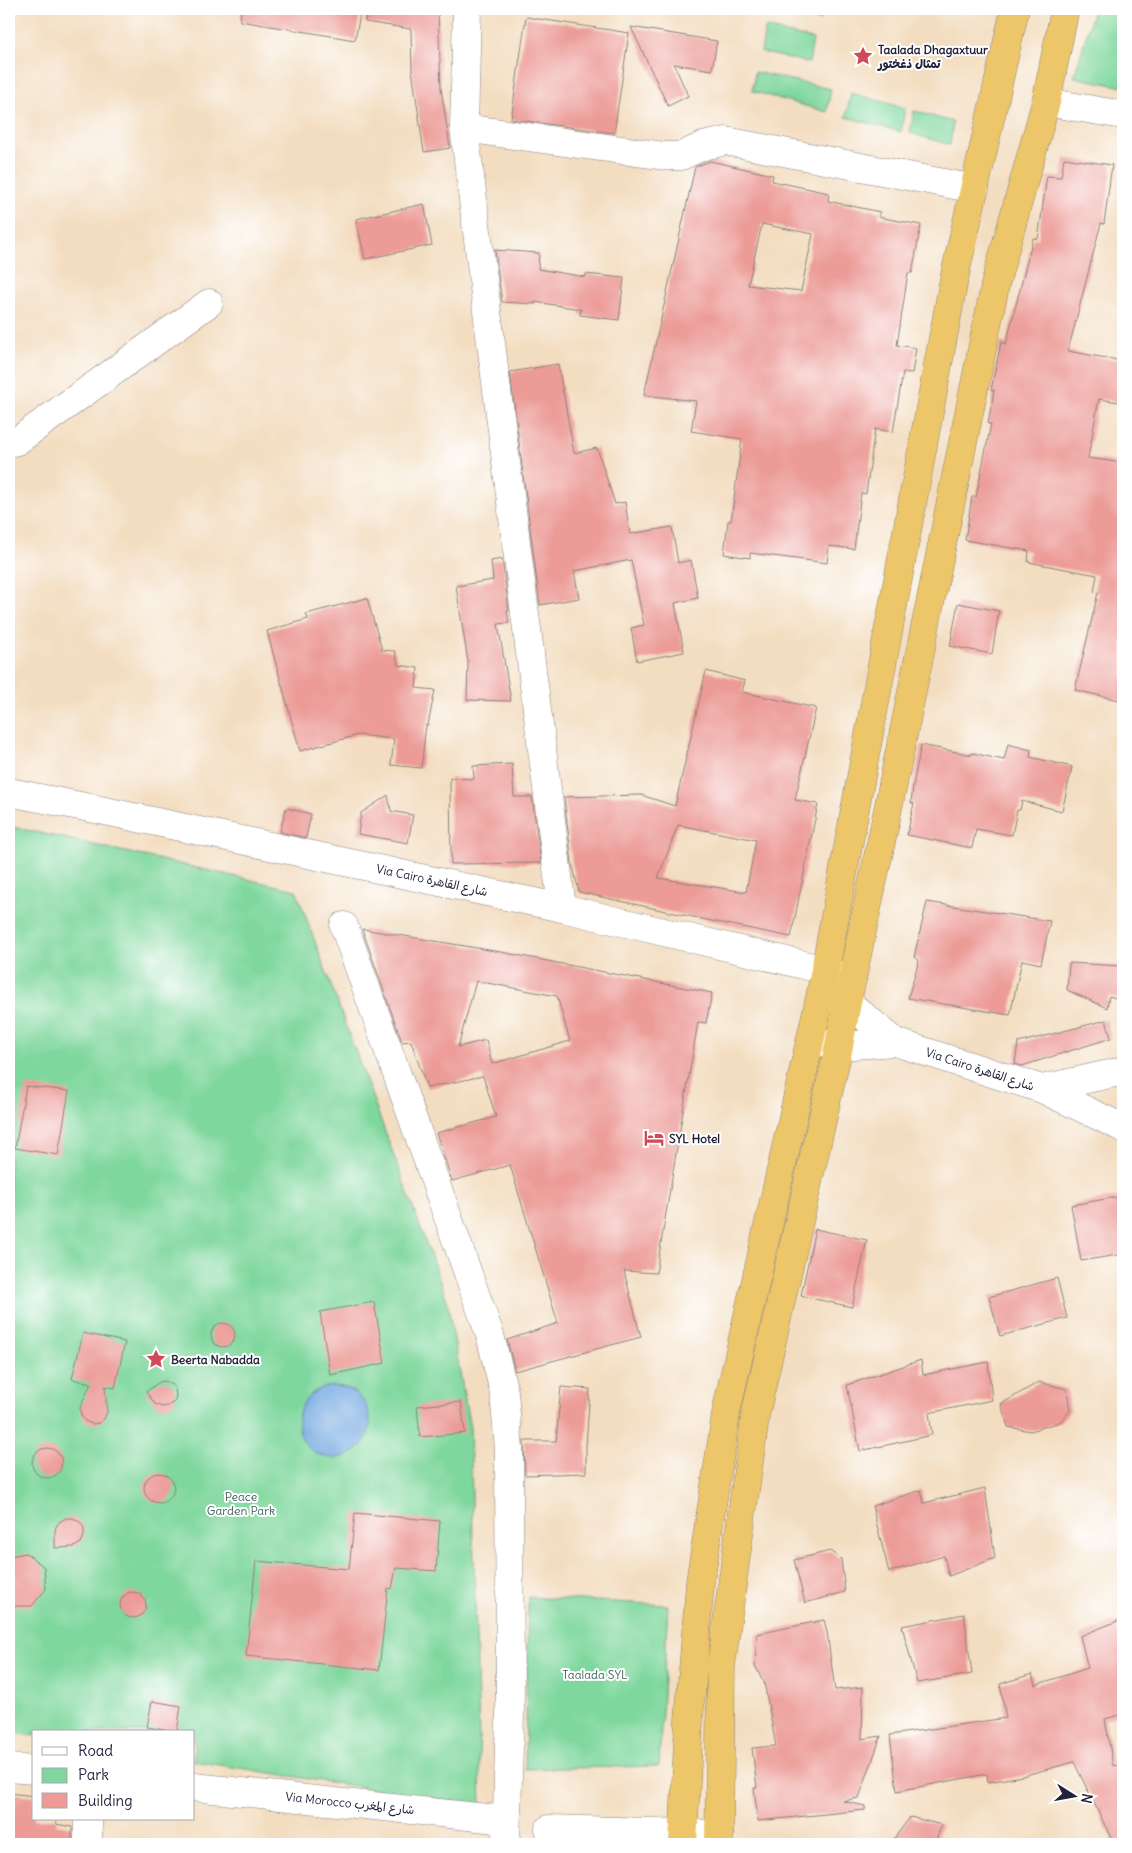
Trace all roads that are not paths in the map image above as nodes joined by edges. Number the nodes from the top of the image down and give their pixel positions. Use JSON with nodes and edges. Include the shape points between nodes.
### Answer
{"nodes":[{"id":1,"x":468,"y":9,"type":"edge"},
{"id":2,"x":1015,"y":9,"type":"edge"},
{"id":3,"x":1065,"y":9,"type":"edge"},
{"id":4,"x":1046,"y":102,"type":"junction"},
{"id":5,"x":1123,"y":115,"type":"edge"},
{"id":6,"x":464,"y":128,"type":"junction"},
{"id":7,"x":975,"y":189,"type":"junction"},
{"id":8,"x":209,"y":303,"type":"dead end"},
{"id":9,"x":9,"y":443,"type":"edge"},
{"id":10,"x":9,"y":792,"type":"edge"},
{"id":11,"x":562,"y":908,"type":"junction"},
{"id":12,"x":344,"y":926,"type":"dead end"},
{"id":13,"x":825,"y":970,"type":"junction"},
{"id":14,"x":849,"y":991,"type":"junction"},
{"id":15,"x":820,"y":997,"type":"junction"},
{"id":16,"x":811,"y":1039,"type":"junction"},
{"id":17,"x":895,"y":1042,"type":"junction"},
{"id":18,"x":839,"y":1046,"type":"junction"},
{"id":19,"x":1123,"y":1071,"type":"edge"},
{"id":20,"x":1042,"y":1089,"type":"junction"},
{"id":21,"x":1123,"y":1128,"type":"edge"},
{"id":22,"x":727,"y":1408,"type":"junction"},
{"id":23,"x":756,"y":1411,"type":"junction"},
{"id":24,"x":9,"y":1768,"type":"edge"},
{"id":25,"x":32,"y":1770,"type":"edge"},
{"id":26,"x":195,"y":1787,"type":"edge"},
{"id":27,"x":88,"y":1820,"type":"edge"},
{"id":28,"x":549,"y":1829,"type":"dead end"},
{"id":29,"x":506,"y":1832,"type":"edge"},
{"id":30,"x":682,"y":1839,"type":"edge"},
{"id":31,"x":719,"y":1839,"type":"edge"},
{"id":32,"x":88,"y":1844,"type":"edge"}],
"edges":[{"from":1,"to":6,"type":"street"},
{"from":2,"to":7,"type":"highway"},
{"from":3,"to":4,"type":"highway"},
{"from":4,"to":5,"type":"street"},
{"from":4,"to":14,"type":"highway","via":[[996,281]]},
{"from":6,"to":7,"type":"street","via":[[665,156],[681,156],[703,146],[726,141]]},
{"from":6,"to":11,"type":"street"},
{"from":7,"to":13,"type":"highway","via":[[952,288]]},
{"from":8,"to":9,"type":"street","via":[[17,441]]},
{"from":10,"to":11,"type":"street","name":"Via Cairo شارع القاهرة"},
{"from":11,"to":13,"type":"street","name":"Via Cairo شارع القاهرة"},
{"from":12,"to":29,"type":"street","via":[[490,1336],[504,1392],[509,1449],[510,1704]]},
{"from":13,"to":14,"type":"street","name":"Via Cairo شارع القاهرة"},
{"from":13,"to":15,"type":"highway"},
{"from":14,"to":15,"type":"street","name":"Via Cairo شارع القاهرة"},
{"from":14,"to":17,"type":"street","name":"Via Cairo شارع القاهرة"},
{"from":14,"to":18,"type":"highway"},
{"from":15,"to":16,"type":"highway"},
{"from":16,"to":18,"type":"street","name":"Via Cairo شارع القاهرة"},
{"from":16,"to":22,"type":"highway"},
{"from":17,"to":18,"type":"street","name":"Via Cairo شارع القاهرة"},
{"from":17,"to":20,"type":"street","name":"Via Cairo شارع القاهرة"},
{"from":18,"to":23,"type":"highway"},
{"from":19,"to":20,"type":"street","name":"Via Cairo شارع القاهرة"},
{"from":20,"to":21,"type":"street"},
{"from":22,"to":23,"type":"highway"},
{"from":22,"to":30,"type":"highway","via":[[700,1582]]},
{"from":23,"to":31,"type":"highway","via":[[721,1666]]},
{"from":24,"to":25,"type":"street"},
{"from":26,"to":29,"type":"street","name":"Via Morocco شارع المغرب"},
{"from":27,"to":32,"type":"street"},
{"from":28,"to":30,"type":"street"},
{"from":30,"to":31,"type":"street"}]}
